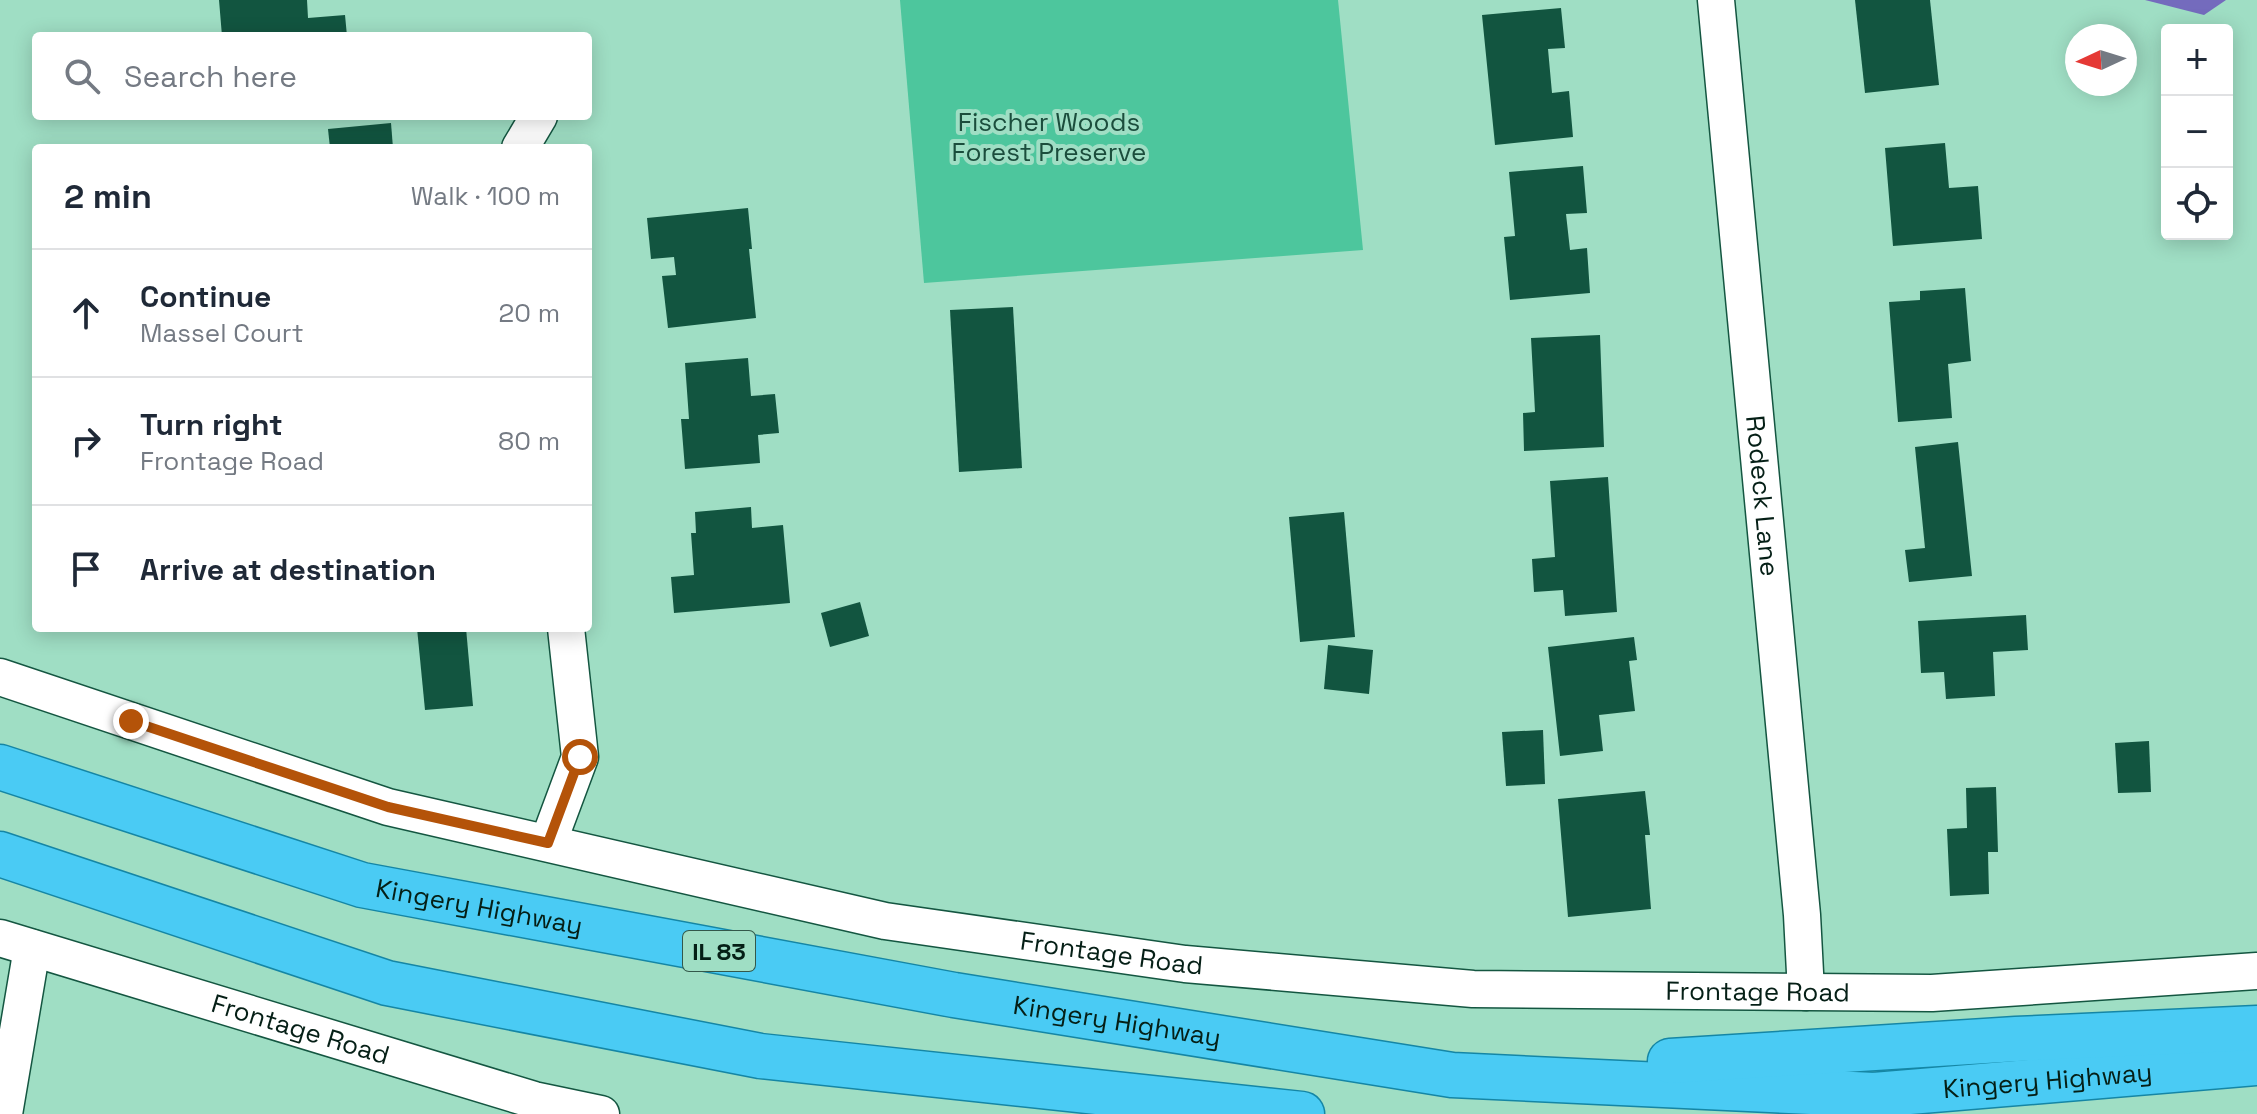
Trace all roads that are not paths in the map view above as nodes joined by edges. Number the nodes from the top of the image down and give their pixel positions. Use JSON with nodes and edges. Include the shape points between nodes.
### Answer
{"nodes":[{"id":1,"x":1716,"y":0,"type":"edge"},
{"id":2,"x":537,"y":120,"type":"edge"},
{"id":3,"x":522,"y":144,"type":"edge"},
{"id":4,"x":566,"y":632,"type":"edge"},
{"id":5,"x":0,"y":677,"type":"edge"},
{"id":6,"x":0,"y":767,"type":"edge"},
{"id":7,"x":548,"y":843,"type":"junction"},
{"id":8,"x":0,"y":854,"type":"edge"},
{"id":9,"x":16,"y":943,"type":"edge"},
{"id":10,"x":2257,"y":971,"type":"edge"},
{"id":11,"x":1806,"y":992,"type":"junction"},
{"id":12,"x":2257,"y":1028,"type":"edge"},
{"id":13,"x":2257,"y":1063,"type":"edge"},
{"id":14,"x":1452,"y":1075,"type":"junction"},
{"id":15,"x":4,"y":1114,"type":"edge"},
{"id":16,"x":601,"y":1114,"type":"edge"},
{"id":17,"x":1302,"y":1114,"type":"edge"}],
"edges":[{"from":1,"to":11,"type":"street","name":"Rodeck Lane"},
{"from":2,"to":3,"type":"street"},
{"from":4,"to":7,"type":"street","via":[[580,757]]},
{"from":5,"to":7,"type":"street","name":"Frontage Road","via":[[388,807]]},
{"from":6,"to":14,"type":"highway","name":"Kingery Highway","number":"IL 83","via":[[362,885],[954,995]]},
{"from":7,"to":11,"type":"street","name":"Frontage Road","via":[[885,921],[1185,964],[1473,989]]},
{"from":8,"to":17,"type":"highway","via":[[403,986],[760,1056]]},
{"from":9,"to":15,"type":"street"},
{"from":9,"to":16,"type":"street","name":"Frontage Road","via":[[534,1100]]},
{"from":10,"to":11,"type":"street","name":"Frontage Road","via":[[1932,993]]},
{"from":12,"to":14,"type":"highway"},
{"from":13,"to":14,"type":"highway","name":"Kingery Highway","number":"IL 83","via":[[1874,1095]]}]}
